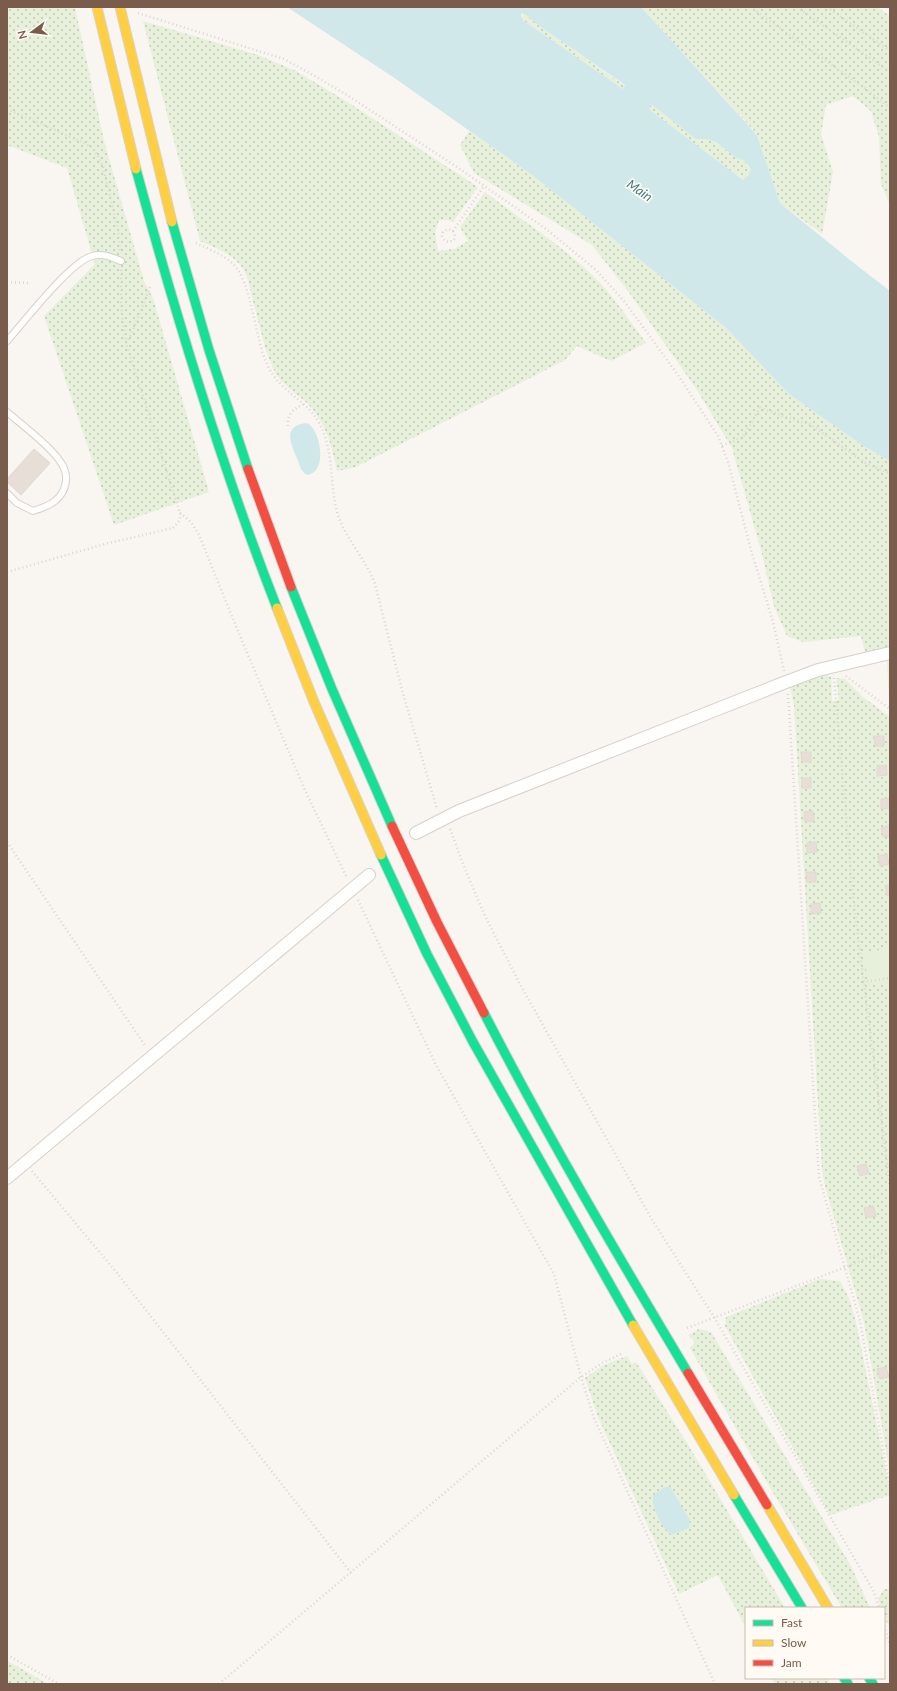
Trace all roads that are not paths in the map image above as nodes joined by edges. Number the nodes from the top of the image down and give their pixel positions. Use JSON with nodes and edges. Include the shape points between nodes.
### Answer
{"nodes":[{"id":1,"x":97,"y":7,"type":"edge"},
{"id":2,"x":120,"y":7,"type":"edge"},
{"id":3,"x":121,"y":261,"type":"road end"},
{"id":4,"x":7,"y":341,"type":"edge"},
{"id":5,"x":7,"y":412,"type":"edge"},
{"id":6,"x":7,"y":493,"type":"edge"},
{"id":7,"x":890,"y":653,"type":"edge"},
{"id":8,"x":416,"y":833,"type":"dead end"},
{"id":9,"x":369,"y":875,"type":"dead end"},
{"id":10,"x":7,"y":1178,"type":"edge"},
{"id":11,"x":801,"y":1607,"type":"edge"},
{"id":12,"x":827,"y":1607,"type":"edge"}],
"edges":[{"from":1,"to":11,"type":"highway","via":[[126,131],[169,290],[212,430],[275,606],[336,756],[415,928],[460,1017],[596,1263]]},
{"from":2,"to":12,"type":"highway","via":[[150,136],[189,283],[234,426],[311,638],[389,820],[483,1013],[577,1185]]},
{"from":3,"to":4,"type":"lane","via":[[100,254],[78,262]]},
{"from":5,"to":6,"type":"lane","via":[[57,456],[65,471],[66,483],[61,496],[46,507],[33,511],[17,503]]},
{"from":7,"to":8,"type":"street","via":[[818,670],[786,682],[443,819]]},
{"from":9,"to":10,"type":"street"}]}
